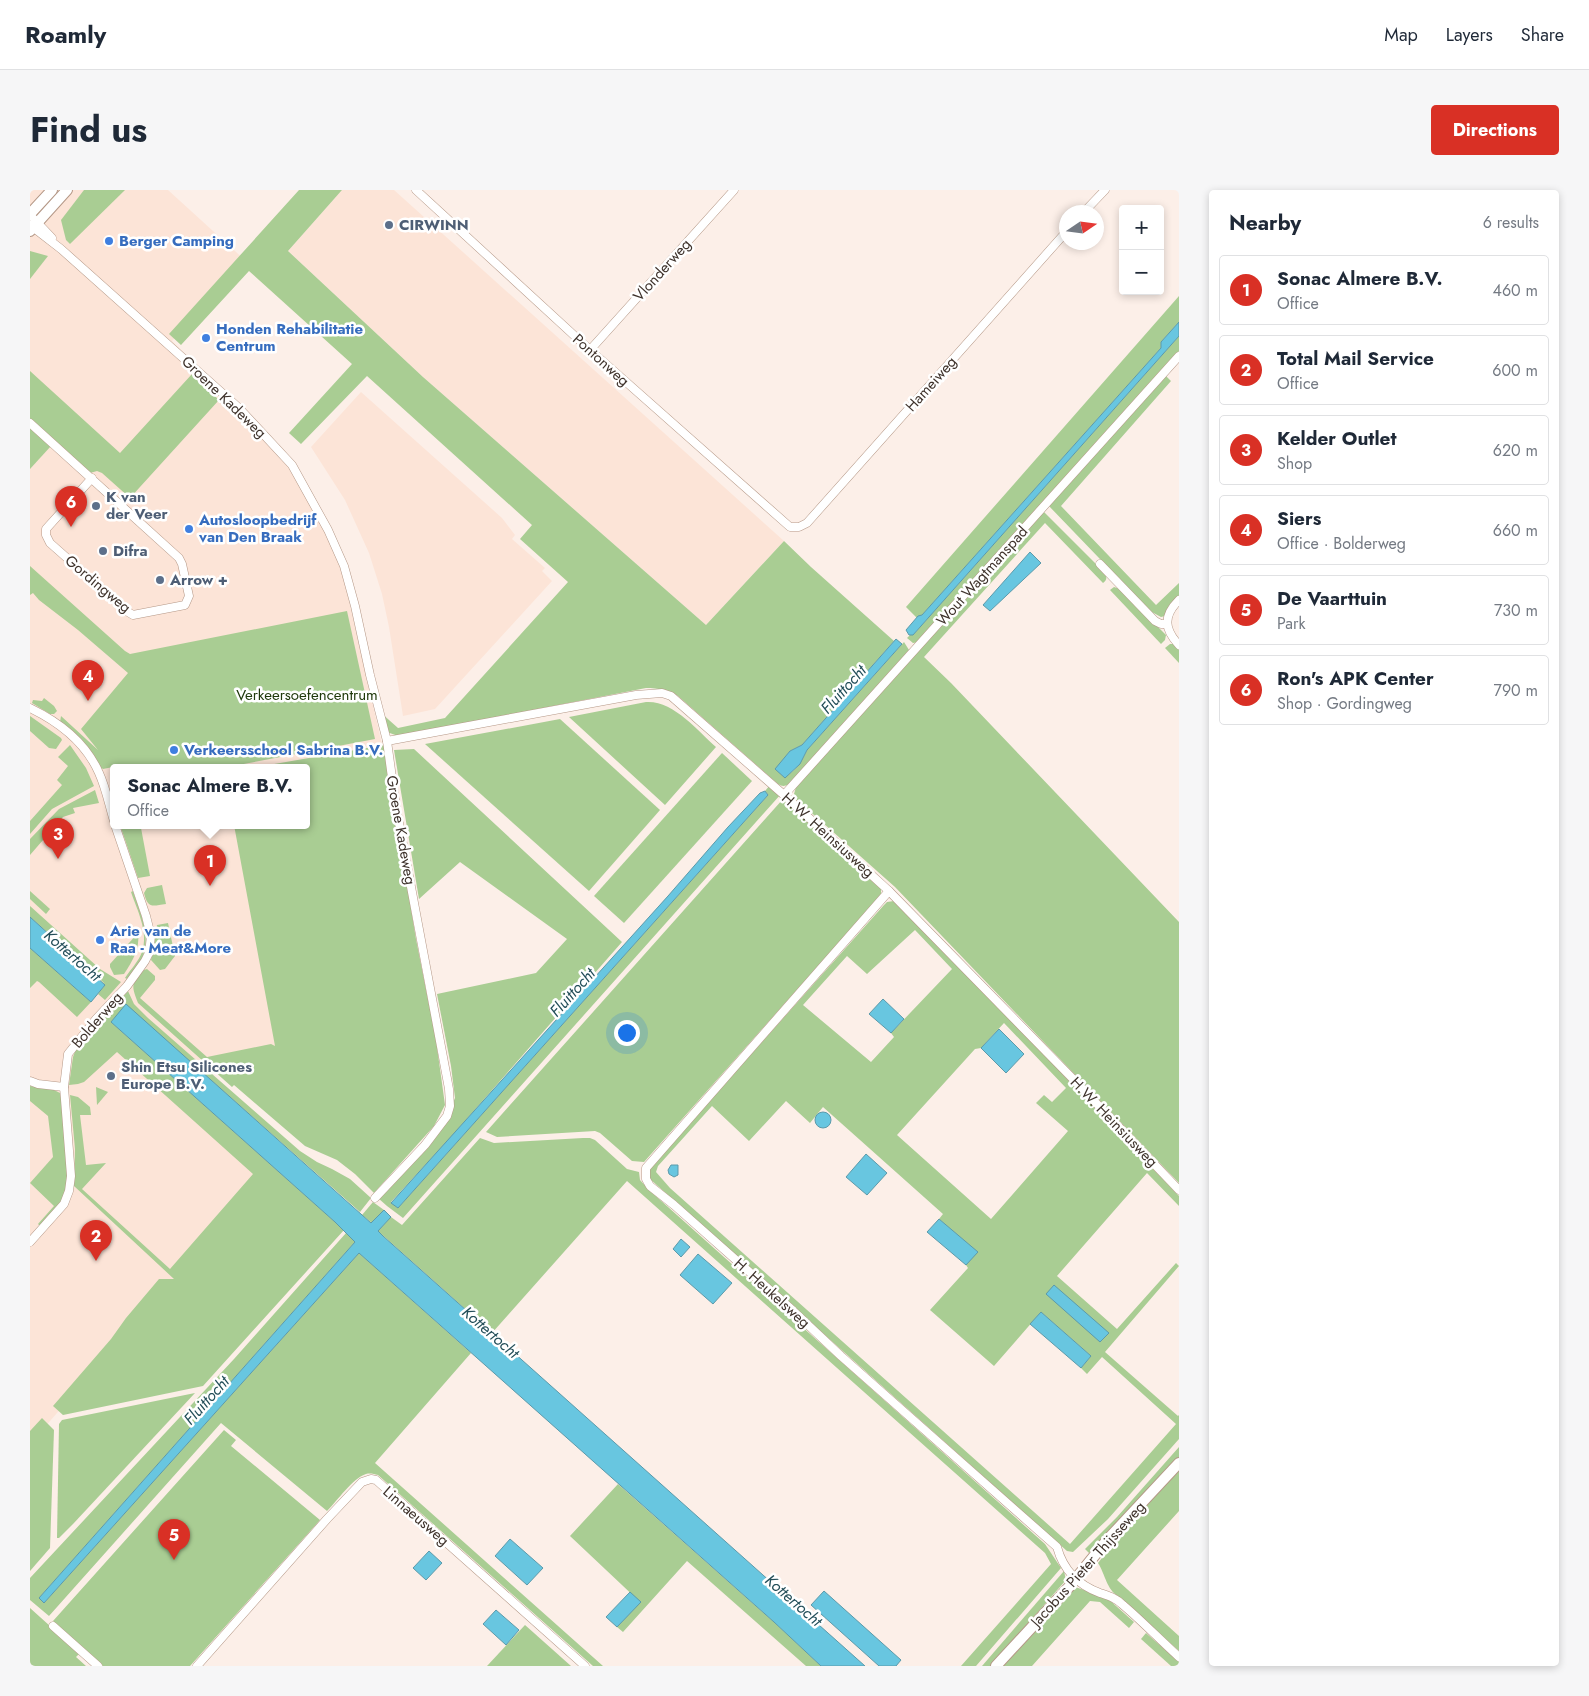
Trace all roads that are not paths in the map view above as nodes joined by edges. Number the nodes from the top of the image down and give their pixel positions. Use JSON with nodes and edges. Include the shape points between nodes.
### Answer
{"nodes":[{"id":1,"x":52,"y":190,"type":"edge"},
{"id":2,"x":67,"y":190,"type":"edge"},
{"id":3,"x":416,"y":190,"type":"edge"},
{"id":4,"x":734,"y":190,"type":"edge"},
{"id":5,"x":1104,"y":190,"type":"edge"},
{"id":6,"x":1090,"y":205,"type":"edge"},
{"id":7,"x":32,"y":223,"type":"edge"},
{"id":8,"x":1059,"y":240,"type":"edge"},
{"id":9,"x":590,"y":350,"type":"junction"},
{"id":10,"x":1179,"y":356,"type":"edge"},
{"id":11,"x":30,"y":423,"type":"edge"},
{"id":12,"x":92,"y":478,"type":"junction"},
{"id":13,"x":790,"y":527,"type":"joint"},
{"id":14,"x":1100,"y":564,"type":"dead end"},
{"id":15,"x":1179,"y":600,"type":"edge"},
{"id":16,"x":1167,"y":624,"type":"junction"},
{"id":17,"x":1179,"y":645,"type":"edge"},
{"id":18,"x":30,"y":708,"type":"edge"},
{"id":19,"x":387,"y":741,"type":"junction"},
{"id":20,"x":784,"y":795,"type":"junction"},
{"id":21,"x":110,"y":808,"type":"edge"},
{"id":22,"x":116,"y":829,"type":"edge"},
{"id":23,"x":889,"y":891,"type":"junction"},
{"id":24,"x":30,"y":1081,"type":"edge"},
{"id":25,"x":64,"y":1087,"type":"junction"},
{"id":26,"x":1179,"y":1190,"type":"edge"},
{"id":27,"x":375,"y":1198,"type":"dead end"},
{"id":28,"x":30,"y":1242,"type":"edge"},
{"id":29,"x":1179,"y":1463,"type":"edge"},
{"id":30,"x":1075,"y":1579,"type":"junction"},
{"id":31,"x":53,"y":1626,"type":"dead end"},
{"id":32,"x":1179,"y":1658,"type":"edge"},
{"id":33,"x":98,"y":1666,"type":"edge"},
{"id":34,"x":197,"y":1666,"type":"edge"},
{"id":35,"x":585,"y":1666,"type":"edge"},
{"id":36,"x":996,"y":1666,"type":"edge"}],
"edges":[{"from":1,"to":7,"type":"street"},
{"from":2,"to":7,"type":"street"},
{"from":3,"to":9,"type":"street","name":"Pontonweg"},
{"from":4,"to":9,"type":"street","name":"Vlonderweg"},
{"from":5,"to":6,"type":"street"},
{"from":7,"to":19,"type":"street","name":"Groene Kadeweg","via":[[239,408],[292,465],[344,566]]},
{"from":8,"to":13,"type":"street","name":"Hameiweg","via":[[807,523]]},
{"from":9,"to":13,"type":"street","name":"Pontonweg"},
{"from":10,"to":20,"type":"street","name":"Wout Wagtmanspad"},
{"from":11,"to":12,"type":"street","name":"Gordingweg"},
{"from":12,"to":12,"type":"street","name":"Gordingweg","via":[[179,558],[189,596],[185,605],[133,615],[50,543],[46,529]]},
{"from":14,"to":16,"type":"street","via":[[1155,621]]},
{"from":15,"to":16,"type":"street","via":[[1169,612]]},
{"from":16,"to":17,"type":"street","via":[[1172,638]]},
{"from":18,"to":21,"type":"street","via":[[50,717],[87,752],[99,774]]},
{"from":19,"to":20,"type":"street","name":"H.W. Heinsiusweg","via":[[636,695],[662,693],[671,696]]},
{"from":19,"to":27,"type":"street","name":"Groene Kadeweg","via":[[450,1106],[447,1116],[425,1145]]},
{"from":20,"to":23,"type":"street","name":"H.W. Heinsiusweg"},
{"from":22,"to":25,"type":"street","name":"Bolderweg","via":[[146,916],[151,936],[149,953],[127,986],[68,1054]]},
{"from":23,"to":26,"type":"street","name":"H.W. Heinsiusweg"},
{"from":23,"to":30,"type":"street","name":"H. Heukelsweg","via":[[646,1168],[646,1178],[650,1186],[1056,1547],[1060,1560]]},
{"from":24,"to":25,"type":"street"},
{"from":25,"to":28,"type":"street","name":"Bolderweg","via":[[71,1176],[68,1199]]},
{"from":29,"to":30,"type":"street","name":"Jacobus Pieter Thijsseweg"},
{"from":30,"to":32,"type":"street","name":"H. Heukelsweg","via":[[1122,1604]]},
{"from":30,"to":36,"type":"street","name":"Jacobus Pieter Thijsseweg"},
{"from":31,"to":33,"type":"street"},
{"from":34,"to":35,"type":"street","name":"Linnaeusweg","via":[[326,1519],[362,1482],[371,1478]]}]}
